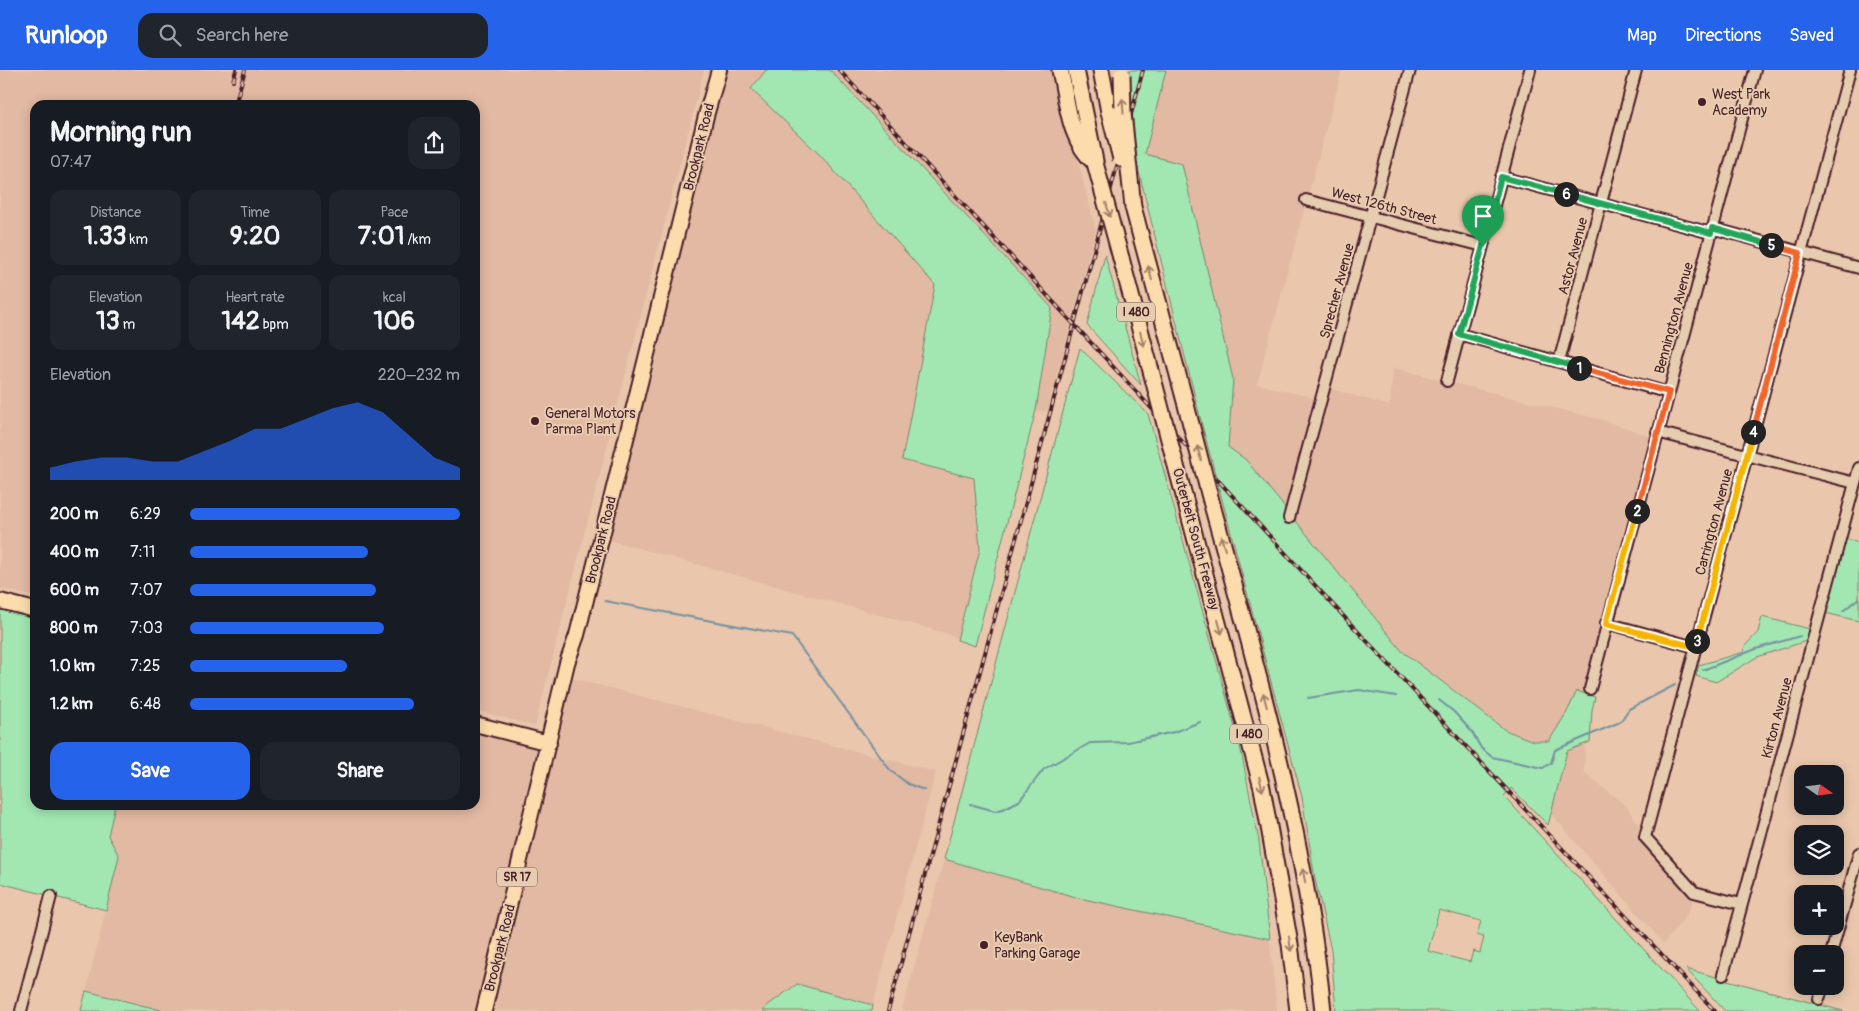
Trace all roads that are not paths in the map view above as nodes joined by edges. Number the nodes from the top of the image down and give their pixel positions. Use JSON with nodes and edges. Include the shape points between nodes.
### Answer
{"nodes":[{"id":1,"x":719,"y":70,"type":"edge"},
{"id":2,"x":1060,"y":70,"type":"edge"},
{"id":3,"x":1076,"y":70,"type":"edge"},
{"id":4,"x":1101,"y":70,"type":"edge"},
{"id":5,"x":1410,"y":70,"type":"edge"},
{"id":6,"x":1530,"y":70,"type":"edge"},
{"id":7,"x":1636,"y":70,"type":"edge"},
{"id":8,"x":1755,"y":70,"type":"edge"},
{"id":9,"x":1850,"y":70,"type":"edge"},
{"id":10,"x":1122,"y":72,"type":"edge"},
{"id":11,"x":1095,"y":163,"type":"junction"},
{"id":12,"x":1501,"y":177,"type":"junction"},
{"id":13,"x":1306,"y":200,"type":"dead end"},
{"id":14,"x":1601,"y":204,"type":"junction"},
{"id":15,"x":1133,"y":209,"type":"junction"},
{"id":16,"x":1370,"y":218,"type":"junction"},
{"id":17,"x":1711,"y":230,"type":"junction"},
{"id":18,"x":1483,"y":246,"type":"junction"},
{"id":19,"x":1800,"y":253,"type":"junction"},
{"id":20,"x":1859,"y":268,"type":"edge"},
{"id":21,"x":1459,"y":334,"type":"junction"},
{"id":22,"x":1559,"y":362,"type":"junction"},
{"id":23,"x":1447,"y":381,"type":"dead end"},
{"id":24,"x":1669,"y":392,"type":"junction"},
{"id":25,"x":1658,"y":432,"type":"junction"},
{"id":26,"x":1747,"y":454,"type":"junction"},
{"id":27,"x":1859,"y":468,"type":"edge"},
{"id":28,"x":1855,"y":483,"type":"junction"},
{"id":29,"x":1848,"y":510,"type":"junction"},
{"id":30,"x":1859,"y":513,"type":"edge"},
{"id":31,"x":1289,"y":518,"type":"dead end"},
{"id":32,"x":0,"y":601,"type":"edge"},
{"id":33,"x":30,"y":609,"type":"edge"},
{"id":34,"x":1606,"y":624,"type":"junction"},
{"id":35,"x":1695,"y":647,"type":"junction"},
{"id":36,"x":1590,"y":689,"type":"dead end"},
{"id":37,"x":480,"y":725,"type":"edge"},
{"id":38,"x":549,"y":743,"type":"junction"},
{"id":39,"x":1859,"y":853,"type":"edge"},
{"id":40,"x":51,"y":896,"type":"dead end"},
{"id":41,"x":1742,"y":904,"type":"junction"},
{"id":42,"x":1833,"y":945,"type":"edge"},
{"id":43,"x":1723,"y":975,"type":"dead end"},
{"id":44,"x":1820,"y":995,"type":"edge"},
{"id":45,"x":1819,"y":999,"type":"dead end"},
{"id":46,"x":21,"y":1011,"type":"edge"},
{"id":47,"x":484,"y":1011,"type":"edge"},
{"id":48,"x":1298,"y":1011,"type":"edge"},
{"id":49,"x":1322,"y":1011,"type":"edge"}],
"edges":[{"from":1,"to":38,"type":"main road","name":"Brookpark Road","number":"SR 17"},
{"from":2,"to":11,"type":"highway","via":[[1074,133],[1084,152]]},
{"from":3,"to":11,"type":"highway","name":"Outerbelt South Freeway","number":"I 480"},
{"from":4,"to":15,"type":"highway","name":"Outerbelt South Freeway","number":"I 480","bridge":true},
{"from":5,"to":16,"type":"street","name":"Sprecher Avenue"},
{"from":6,"to":12,"type":"street"},
{"from":7,"to":14,"type":"street","name":"Astor Avenue"},
{"from":8,"to":17,"type":"street","name":"Bennington Avenue"},
{"from":9,"to":19,"type":"street","name":"Carrington Avenue"},
{"from":15,"to":10,"type":"highway","one_way":true,"bridge":true},
{"from":11,"to":48,"type":"highway","name":"Outerbelt South Freeway","number":"I 480","one_way":true,"bridge":true,"via":[[1262,788],[1289,934]]},
{"from":12,"to":14,"type":"street"},
{"from":12,"to":18,"type":"street"},
{"from":13,"to":16,"type":"street","name":"West 126th Street"},
{"from":14,"to":17,"type":"street"},
{"from":14,"to":22,"type":"street","name":"Astor Avenue"},
{"from":49,"to":15,"type":"highway","name":"Outerbelt South Freeway","number":"I 480","one_way":true,"bridge":true,"via":[[1308,901],[1286,787]]},
{"from":16,"to":18,"type":"street","name":"West 126th Street"},
{"from":16,"to":31,"type":"street","name":"Sprecher Avenue"},
{"from":17,"to":19,"type":"street"},
{"from":17,"to":24,"type":"street","name":"Bennington Avenue"},
{"from":18,"to":21,"type":"street"},
{"from":19,"to":20,"type":"street"},
{"from":19,"to":26,"type":"street","name":"Carrington Avenue"},
{"from":21,"to":22,"type":"street"},
{"from":21,"to":23,"type":"street"},
{"from":22,"to":24,"type":"street"},
{"from":24,"to":25,"type":"street","name":"Bennington Avenue"},
{"from":25,"to":26,"type":"street"},
{"from":25,"to":34,"type":"street","name":"Bennington Avenue"},
{"from":26,"to":28,"type":"street"},
{"from":26,"to":35,"type":"street","name":"Carrington Avenue"},
{"from":27,"to":28,"type":"street","name":"Kirton Avenue"},
{"from":28,"to":29,"type":"street","name":"Kirton Avenue"},
{"from":29,"to":30,"type":"street"},
{"from":29,"to":41,"type":"street","name":"Kirton Avenue"},
{"from":32,"to":33,"type":"main road"},
{"from":34,"to":35,"type":"street"},
{"from":34,"to":36,"type":"street","name":"Bennington Avenue"},
{"from":35,"to":41,"type":"street","name":"Carrington Avenue","via":[[1645,837],[1694,892]]},
{"from":37,"to":38,"type":"main road"},
{"from":38,"to":47,"type":"main road","name":"Brookpark Road","number":"SR 17"},
{"from":39,"to":42,"type":"street"},
{"from":40,"to":46,"type":"street"},
{"from":41,"to":43,"type":"street","name":"Kirton Avenue"},
{"from":44,"to":45,"type":"street"}]}
